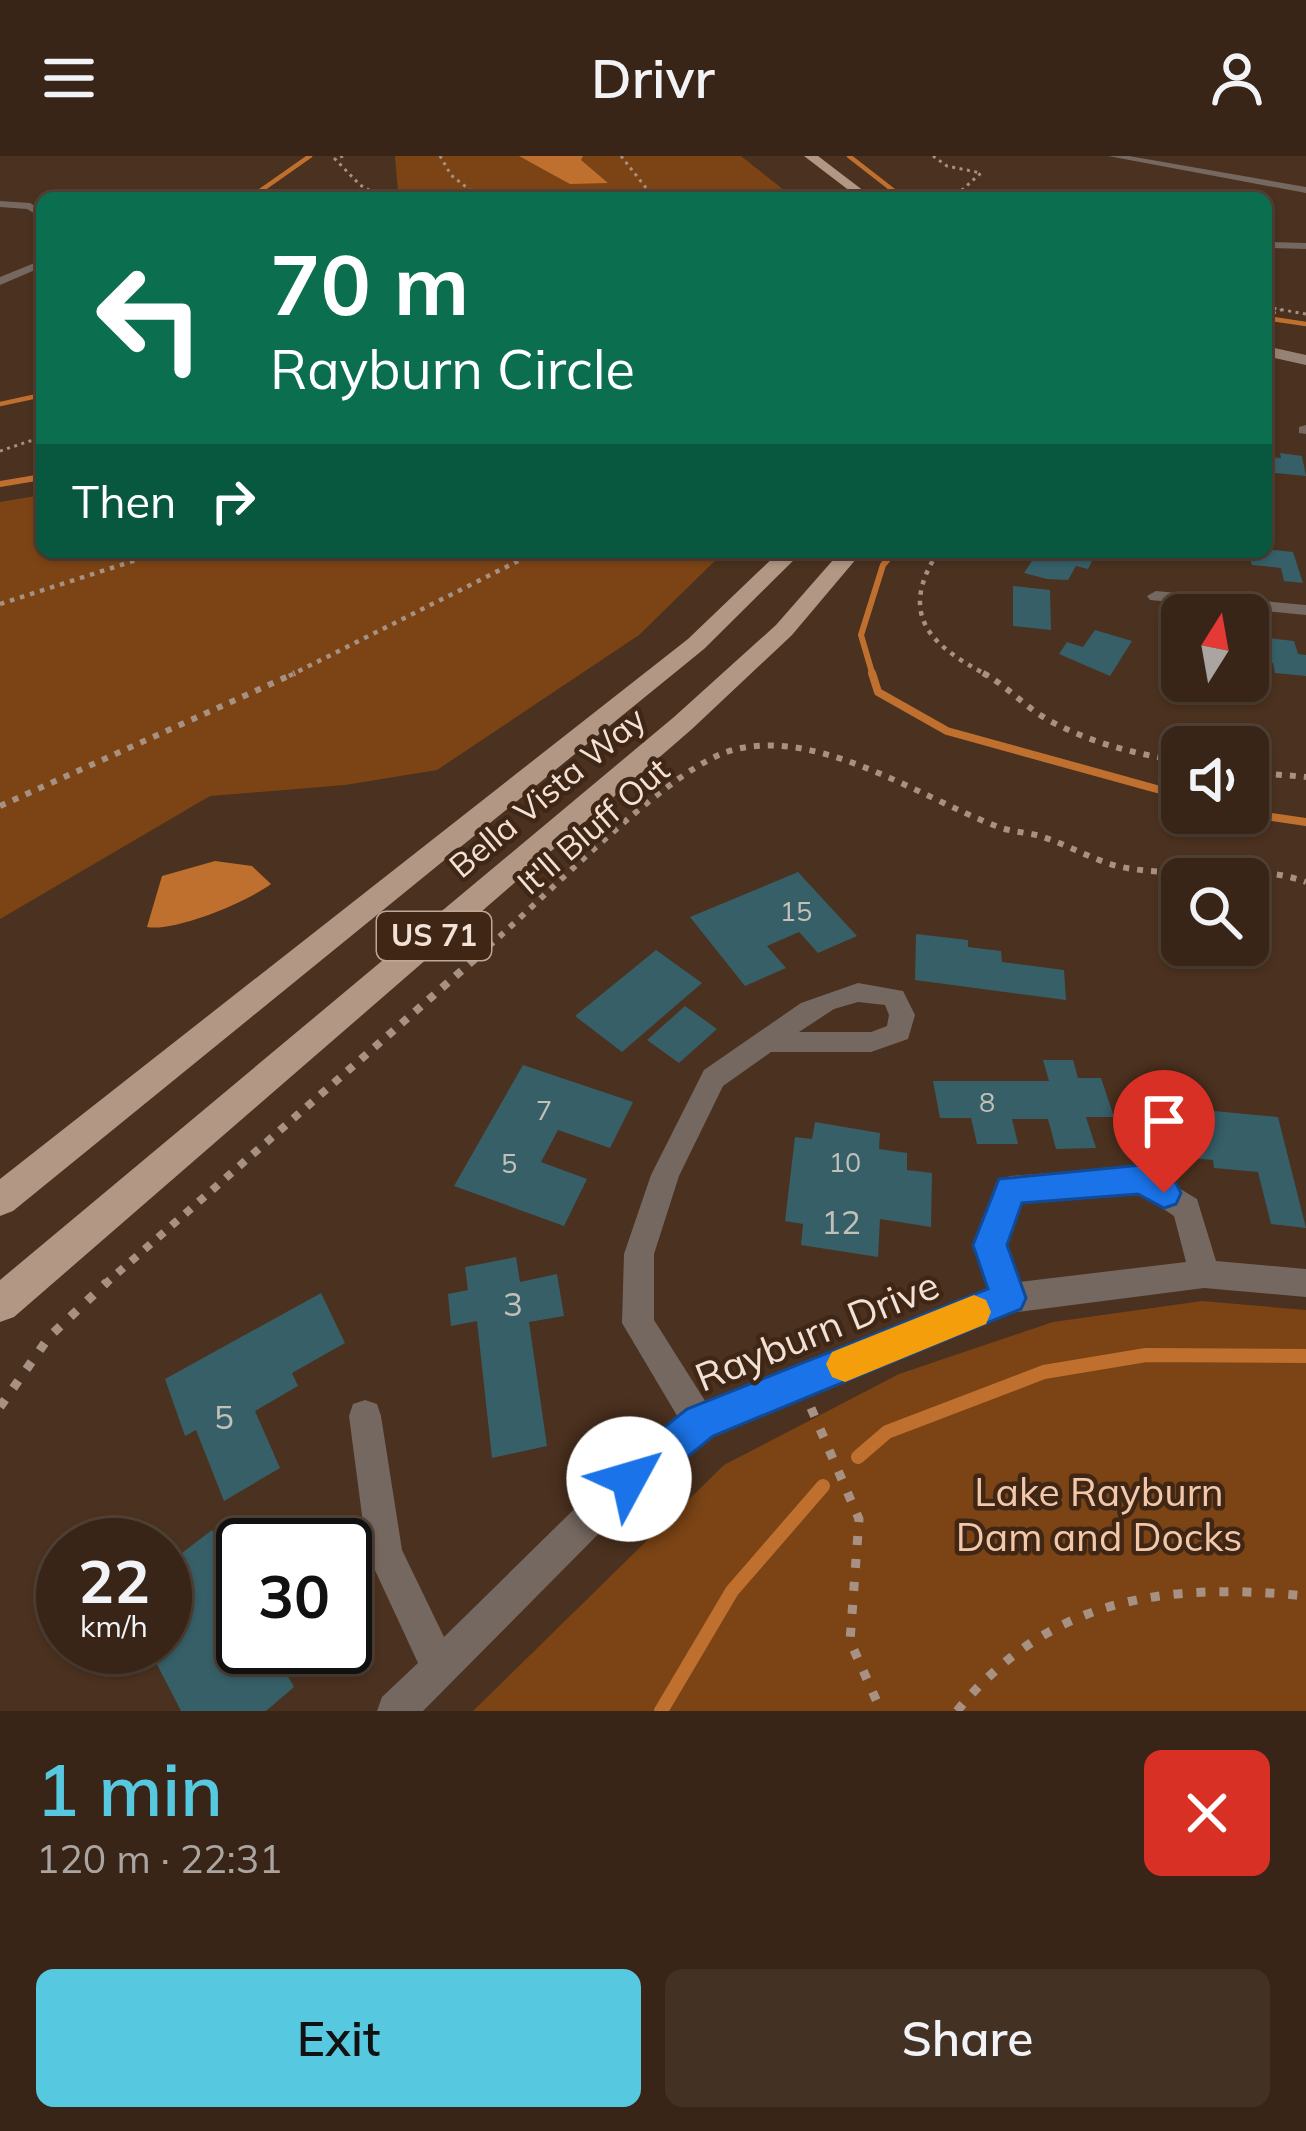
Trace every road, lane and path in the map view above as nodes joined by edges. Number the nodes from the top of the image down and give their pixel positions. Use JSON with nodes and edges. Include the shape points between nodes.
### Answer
{"nodes":[{"id":1,"x":343,"y":156,"type":"edge"},
{"id":2,"x":440,"y":156,"type":"edge"},
{"id":3,"x":621,"y":156,"type":"edge"},
{"id":4,"x":810,"y":156,"type":"edge"},
{"id":5,"x":933,"y":156,"type":"edge"},
{"id":6,"x":1114,"y":156,"type":"edge"},
{"id":7,"x":792,"y":163,"type":"dead end"},
{"id":8,"x":818,"y":184,"type":"dead end"},
{"id":9,"x":1306,"y":190,"type":"edge"},
{"id":10,"x":372,"y":192,"type":"edge"},
{"id":11,"x":472,"y":192,"type":"edge"},
{"id":12,"x":649,"y":192,"type":"edge"},
{"id":13,"x":859,"y":192,"type":"edge"},
{"id":14,"x":960,"y":192,"type":"edge"},
{"id":15,"x":0,"y":203,"type":"edge"},
{"id":16,"x":36,"y":210,"type":"edge"},
{"id":17,"x":1272,"y":245,"type":"edge"},
{"id":18,"x":1306,"y":246,"type":"edge"},
{"id":19,"x":36,"y":266,"type":"edge"},
{"id":20,"x":0,"y":281,"type":"edge"},
{"id":21,"x":1272,"y":308,"type":"edge"},
{"id":22,"x":1281,"y":310,"type":"junction"},
{"id":23,"x":1272,"y":314,"type":"edge"},
{"id":24,"x":1306,"y":314,"type":"edge"},
{"id":25,"x":1272,"y":352,"type":"edge"},
{"id":26,"x":1306,"y":359,"type":"edge"},
{"id":27,"x":36,"y":439,"type":"edge"},
{"id":28,"x":0,"y":451,"type":"edge"},
{"id":29,"x":142,"y":558,"type":"edge"},
{"id":30,"x":524,"y":558,"type":"edge"},
{"id":31,"x":784,"y":558,"type":"edge"},
{"id":32,"x":846,"y":558,"type":"edge"},
{"id":33,"x":934,"y":558,"type":"edge"},
{"id":34,"x":1156,"y":596,"type":"dead end"},
{"id":35,"x":0,"y":604,"type":"edge"},
{"id":36,"x":1306,"y":610,"type":"edge"},
{"id":37,"x":1161,"y":758,"type":"edge"},
{"id":38,"x":1269,"y":774,"type":"edge"},
{"id":39,"x":1306,"y":777,"type":"edge"},
{"id":40,"x":0,"y":806,"type":"edge"},
{"id":41,"x":1306,"y":882,"type":"edge"},
{"id":42,"x":766,"y":1042,"type":"dead end"},
{"id":43,"x":0,"y":1200,"type":"edge"},
{"id":44,"x":1204,"y":1274,"type":"junction"},
{"id":45,"x":1306,"y":1283,"type":"edge"},
{"id":46,"x":1009,"y":1298,"type":"junction"},
{"id":47,"x":0,"y":1304,"type":"edge"},
{"id":48,"x":799,"y":1383,"type":"junction"},
{"id":49,"x":0,"y":1406,"type":"edge"},
{"id":50,"x":365,"y":1416,"type":"dead end"},
{"id":51,"x":700,"y":1423,"type":"junction"},
{"id":52,"x":1306,"y":1597,"type":"edge"},
{"id":53,"x":440,"y":1668,"type":"junction"},
{"id":54,"x":396,"y":1711,"type":"edge"},
{"id":55,"x":881,"y":1711,"type":"edge"},
{"id":56,"x":956,"y":1711,"type":"edge"}],
"edges":[{"from":1,"to":10,"type":"path","via":[[335,159]]},
{"from":2,"to":11,"type":"path"},
{"from":3,"to":12,"type":"path"},
{"from":4,"to":13,"type":"main road"},
{"from":5,"to":14,"type":"path","via":[[981,173]]},
{"from":6,"to":9,"type":"street"},
{"from":7,"to":8,"type":"main road"},
{"from":15,"to":16,"type":"street"},
{"from":17,"to":18,"type":"street"},
{"from":19,"to":20,"type":"street"},
{"from":21,"to":22,"type":"path"},
{"from":22,"to":23,"type":"path"},
{"from":22,"to":24,"type":"path"},
{"from":25,"to":26,"type":"street"},
{"from":27,"to":28,"type":"path"},
{"from":29,"to":35,"type":"path"},
{"from":30,"to":40,"type":"path","via":[[232,705]]},
{"from":31,"to":43,"type":"main road","name":"Bella Vista Way","number":"US 71","via":[[696,644]]},
{"from":32,"to":47,"type":"main road","name":"Bella Vista Way","number":"US 71","via":[[784,630],[683,723]]},
{"from":33,"to":37,"type":"path","via":[[920,581],[919,615],[944,653],[1041,716]]},
{"from":34,"to":36,"type":"street"},
{"from":38,"to":39,"type":"path"},
{"from":41,"to":49,"type":"path","name":"It'll Bluff Out","via":[[1273,870],[1118,866],[999,828],[798,745],[719,755],[665,792],[137,1253],[49,1337]]},
{"from":42,"to":51,"type":"street","via":[[712,1078],[665,1175],[639,1254],[638,1323]]},
{"from":44,"to":45,"type":"street","name":"Rayburn Drive"},
{"from":44,"to":46,"type":"street","name":"Rayburn Drive"},
{"from":44,"to":46,"type":"street","via":[[1186,1208],[1142,1179],[1010,1189],[990,1245]]},
{"from":46,"to":48,"type":"street","name":"Rayburn Drive"},
{"from":48,"to":51,"type":"street","name":"Rayburn Drive"},
{"from":48,"to":55,"type":"path","via":[[859,1519],[850,1641]]},
{"from":50,"to":53,"type":"street","via":[[386,1553]]},
{"from":51,"to":53,"type":"street","name":"Rayburn Drive","via":[[629,1479]]},
{"from":52,"to":56,"type":"path","via":[[1259,1589],[1086,1613],[1007,1655]]},
{"from":53,"to":54,"type":"street","name":"Rayburn Drive"}]}
